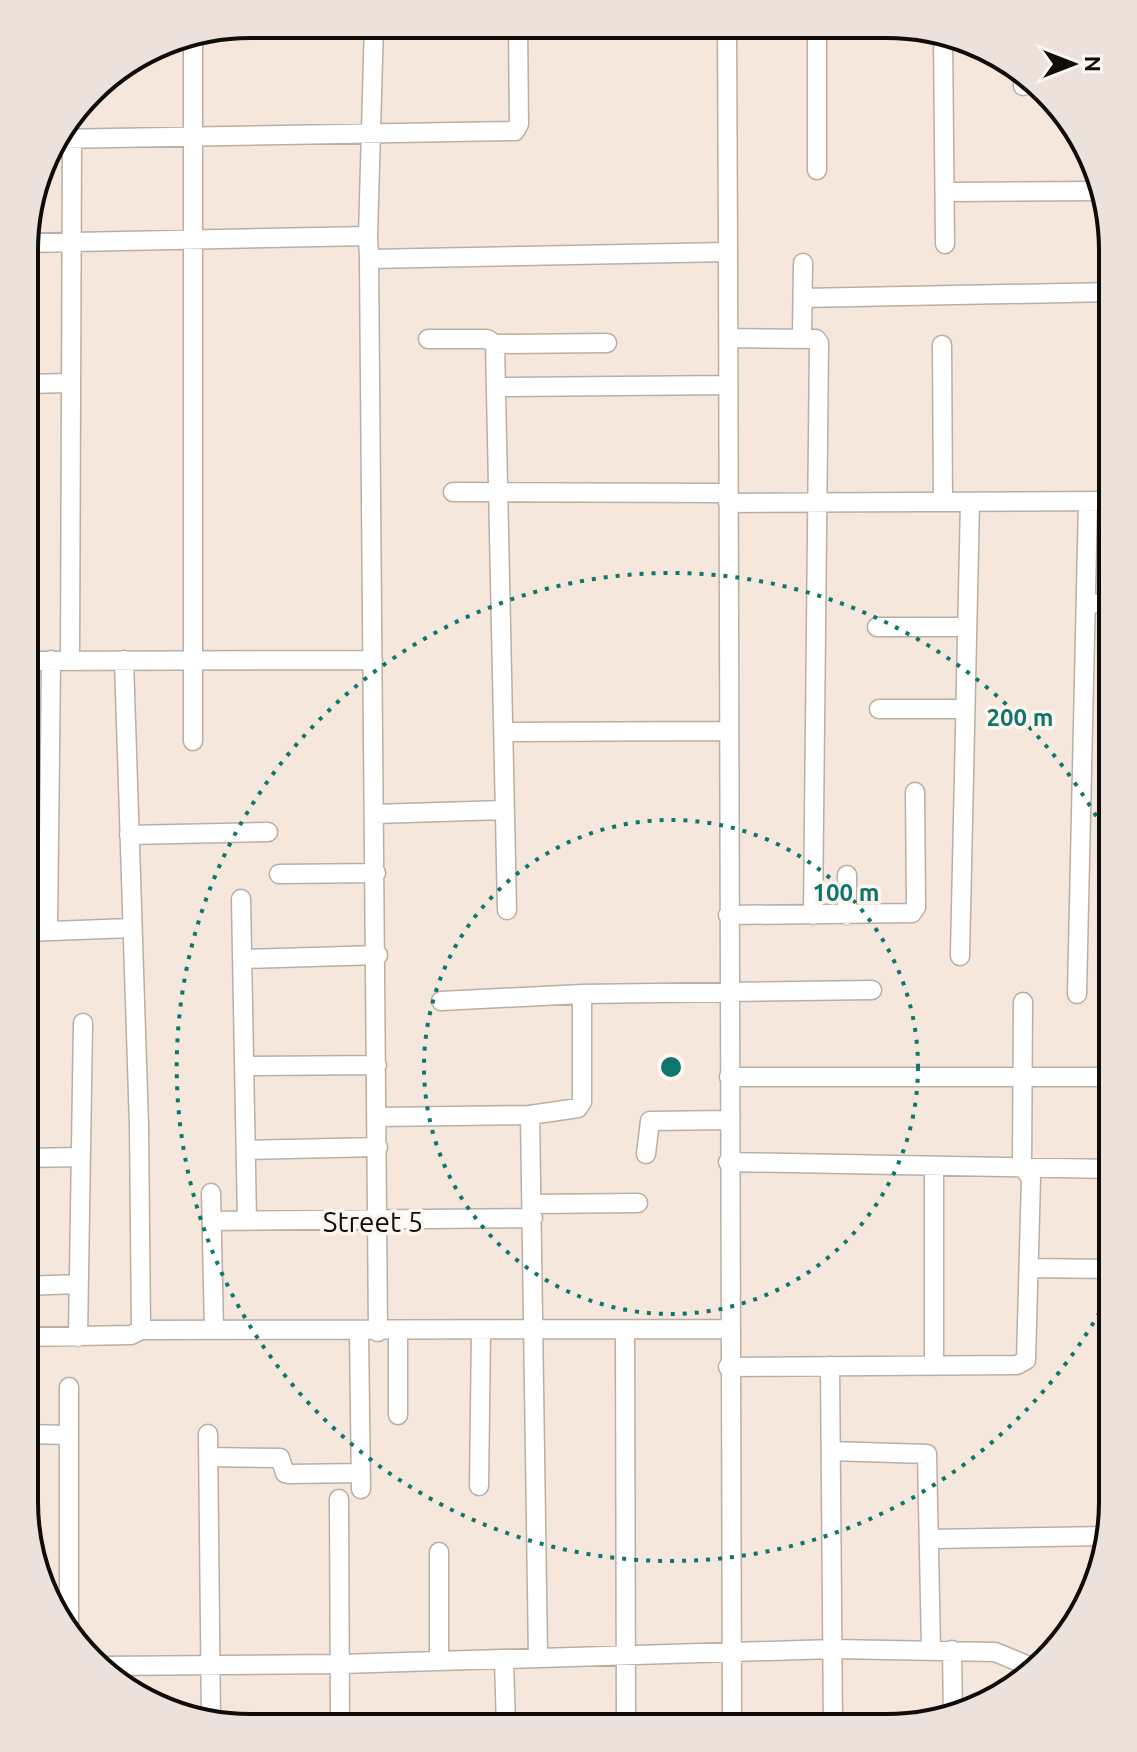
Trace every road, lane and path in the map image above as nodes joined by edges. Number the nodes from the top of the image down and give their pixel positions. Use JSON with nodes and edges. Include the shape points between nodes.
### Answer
{"nodes":[{"id":1,"x":373,"y":38,"type":"edge"},
{"id":2,"x":518,"y":38,"type":"edge"},
{"id":3,"x":727,"y":38,"type":"edge"},
{"id":4,"x":817,"y":38,"type":"edge"},
{"id":5,"x":943,"y":45,"type":"edge"},
{"id":6,"x":193,"y":46,"type":"edge"},
{"id":7,"x":370,"y":135,"type":"junction"},
{"id":8,"x":193,"y":137,"type":"junction"},
{"id":9,"x":70,"y":138,"type":"edge"},
{"id":10,"x":64,"y":149,"type":"edge"},
{"id":11,"x":817,"y":170,"type":"dead end"},
{"id":12,"x":1091,"y":191,"type":"edge"},
{"id":13,"x":945,"y":192,"type":"junction"},
{"id":14,"x":368,"y":236,"type":"junction"},
{"id":15,"x":193,"y":240,"type":"junction"},
{"id":16,"x":69,"y":242,"type":"junction"},
{"id":17,"x":39,"y":243,"type":"edge"},
{"id":18,"x":945,"y":244,"type":"dead end"},
{"id":19,"x":728,"y":252,"type":"junction"},
{"id":20,"x":369,"y":259,"type":"junction"},
{"id":21,"x":803,"y":263,"type":"dead end"},
{"id":22,"x":1099,"y":292,"type":"edge"},
{"id":23,"x":803,"y":298,"type":"junction"},
{"id":24,"x":802,"y":337,"type":"junction"},
{"id":25,"x":728,"y":338,"type":"junction"},
{"id":26,"x":428,"y":339,"type":"dead end"},
{"id":27,"x":607,"y":343,"type":"dead end"},
{"id":28,"x":495,"y":344,"type":"junction"},
{"id":29,"x":942,"y":345,"type":"dead end"},
{"id":30,"x":69,"y":383,"type":"junction"},
{"id":31,"x":38,"y":384,"type":"edge"},
{"id":32,"x":728,"y":385,"type":"junction"},
{"id":33,"x":496,"y":387,"type":"junction"},
{"id":34,"x":453,"y":492,"type":"dead end"},
{"id":35,"x":497,"y":493,"type":"junction"},
{"id":36,"x":728,"y":498,"type":"junction"},
{"id":37,"x":1088,"y":501,"type":"junction"},
{"id":38,"x":1099,"y":501,"type":"edge"},
{"id":39,"x":943,"y":502,"type":"junction"},
{"id":40,"x":970,"y":502,"type":"junction"},
{"id":41,"x":819,"y":503,"type":"junction"},
{"id":42,"x":1086,"y":603,"type":"junction"},
{"id":43,"x":1099,"y":603,"type":"edge"},
{"id":44,"x":877,"y":627,"type":"dead end"},
{"id":45,"x":967,"y":627,"type":"junction"},
{"id":46,"x":38,"y":660,"type":"edge"},
{"id":47,"x":51,"y":660,"type":"junction"},
{"id":48,"x":70,"y":660,"type":"junction"},
{"id":49,"x":124,"y":660,"type":"junction"},
{"id":50,"x":192,"y":660,"type":"junction"},
{"id":51,"x":373,"y":660,"type":"junction"},
{"id":52,"x":879,"y":709,"type":"dead end"},
{"id":53,"x":965,"y":709,"type":"junction"},
{"id":54,"x":728,"y":731,"type":"junction"},
{"id":55,"x":504,"y":732,"type":"junction"},
{"id":56,"x":193,"y":741,"type":"dead end"},
{"id":57,"x":915,"y":792,"type":"dead end"},
{"id":58,"x":504,"y":810,"type":"junction"},
{"id":59,"x":375,"y":814,"type":"junction"},
{"id":60,"x":268,"y":832,"type":"dead end"},
{"id":61,"x":129,"y":835,"type":"junction"},
{"id":62,"x":376,"y":873,"type":"junction"},
{"id":63,"x":279,"y":874,"type":"dead end"},
{"id":64,"x":847,"y":875,"type":"dead end"},
{"id":65,"x":241,"y":899,"type":"dead end"},
{"id":66,"x":507,"y":910,"type":"dead end"},
{"id":67,"x":728,"y":915,"type":"junction"},
{"id":68,"x":813,"y":915,"type":"junction"},
{"id":69,"x":847,"y":915,"type":"junction"},
{"id":70,"x":131,"y":928,"type":"junction"},
{"id":71,"x":48,"y":929,"type":"junction"},
{"id":72,"x":38,"y":930,"type":"edge"},
{"id":73,"x":378,"y":955,"type":"junction"},
{"id":74,"x":960,"y":956,"type":"dead end"},
{"id":75,"x":242,"y":959,"type":"junction"},
{"id":76,"x":872,"y":990,"type":"dead end"},
{"id":77,"x":729,"y":992,"type":"junction"},
{"id":78,"x":582,"y":994,"type":"junction"},
{"id":79,"x":1077,"y":994,"type":"dead end"},
{"id":80,"x":441,"y":1001,"type":"dead end"},
{"id":81,"x":1023,"y":1002,"type":"dead end"},
{"id":82,"x":83,"y":1023,"type":"dead end"},
{"id":83,"x":377,"y":1065,"type":"junction"},
{"id":84,"x":244,"y":1066,"type":"junction"},
{"id":85,"x":1023,"y":1076,"type":"junction"},
{"id":86,"x":729,"y":1077,"type":"junction"},
{"id":87,"x":1096,"y":1077,"type":"dead end"},
{"id":88,"x":530,"y":1115,"type":"junction"},
{"id":89,"x":378,"y":1117,"type":"junction"},
{"id":90,"x":728,"y":1120,"type":"junction"},
{"id":91,"x":378,"y":1147,"type":"junction"},
{"id":92,"x":246,"y":1150,"type":"junction"},
{"id":93,"x":646,"y":1154,"type":"dead end"},
{"id":94,"x":81,"y":1157,"type":"junction"},
{"id":95,"x":38,"y":1158,"type":"edge"},
{"id":96,"x":728,"y":1162,"type":"junction"},
{"id":97,"x":934,"y":1166,"type":"junction"},
{"id":98,"x":1022,"y":1166,"type":"junction"},
{"id":99,"x":1099,"y":1169,"type":"edge"},
{"id":100,"x":211,"y":1193,"type":"dead end"},
{"id":101,"x":638,"y":1203,"type":"dead end"},
{"id":102,"x":532,"y":1211,"type":"junction"},
{"id":103,"x":212,"y":1221,"type":"junction"},
{"id":104,"x":247,"y":1221,"type":"junction"},
{"id":105,"x":378,"y":1222,"type":"junction"},
{"id":106,"x":1030,"y":1268,"type":"junction"},
{"id":107,"x":1099,"y":1269,"type":"edge"},
{"id":108,"x":78,"y":1284,"type":"junction"},
{"id":109,"x":38,"y":1285,"type":"edge"},
{"id":110,"x":728,"y":1329,"type":"junction"},
{"id":111,"x":141,"y":1330,"type":"junction"},
{"id":112,"x":214,"y":1330,"type":"junction"},
{"id":113,"x":534,"y":1330,"type":"junction"},
{"id":114,"x":625,"y":1330,"type":"junction"},
{"id":115,"x":359,"y":1332,"type":"junction"},
{"id":116,"x":378,"y":1332,"type":"junction"},
{"id":117,"x":398,"y":1332,"type":"junction"},
{"id":118,"x":481,"y":1332,"type":"junction"},
{"id":119,"x":38,"y":1337,"type":"edge"},
{"id":120,"x":78,"y":1337,"type":"junction"},
{"id":121,"x":934,"y":1365,"type":"junction"},
{"id":122,"x":830,"y":1366,"type":"junction"},
{"id":123,"x":728,"y":1367,"type":"junction"},
{"id":124,"x":69,"y":1387,"type":"dead end"},
{"id":125,"x":398,"y":1415,"type":"dead end"},
{"id":126,"x":38,"y":1434,"type":"edge"},
{"id":127,"x":208,"y":1434,"type":"dead end"},
{"id":128,"x":69,"y":1435,"type":"junction"},
{"id":129,"x":831,"y":1451,"type":"junction"},
{"id":130,"x":209,"y":1457,"type":"junction"},
{"id":131,"x":479,"y":1486,"type":"dead end"},
{"id":132,"x":339,"y":1499,"type":"dead end"},
{"id":133,"x":1096,"y":1536,"type":"edge"},
{"id":134,"x":931,"y":1539,"type":"junction"},
{"id":135,"x":439,"y":1552,"type":"dead end"},
{"id":136,"x":69,"y":1612,"type":"edge"},
{"id":137,"x":833,"y":1649,"type":"junction"},
{"id":138,"x":931,"y":1649,"type":"junction"},
{"id":139,"x":952,"y":1650,"type":"junction"},
{"id":140,"x":731,"y":1651,"type":"junction"},
{"id":141,"x":626,"y":1654,"type":"junction"},
{"id":142,"x":538,"y":1657,"type":"junction"},
{"id":143,"x":504,"y":1659,"type":"junction"},
{"id":144,"x":439,"y":1661,"type":"junction"},
{"id":145,"x":341,"y":1664,"type":"junction"},
{"id":146,"x":1023,"y":1664,"type":"edge"},
{"id":147,"x":210,"y":1665,"type":"junction"},
{"id":148,"x":116,"y":1666,"type":"edge"},
{"id":149,"x":953,"y":1703,"type":"edge"},
{"id":150,"x":211,"y":1710,"type":"edge"},
{"id":151,"x":340,"y":1714,"type":"edge"},
{"id":152,"x":506,"y":1714,"type":"edge"},
{"id":153,"x":626,"y":1714,"type":"edge"},
{"id":154,"x":732,"y":1714,"type":"edge"},
{"id":155,"x":833,"y":1714,"type":"edge"}],
"edges":[{"from":1,"to":7,"type":"street"},
{"from":2,"to":7,"type":"street","via":[[515,131]]},
{"from":3,"to":19,"type":"street"},
{"from":4,"to":11,"type":"street"},
{"from":5,"to":13,"type":"street"},
{"from":6,"to":8,"type":"street"},
{"from":7,"to":8,"type":"street"},
{"from":7,"to":14,"type":"street"},
{"from":8,"to":9,"type":"street"},
{"from":8,"to":15,"type":"street"},
{"from":10,"to":16,"type":"street"},
{"from":12,"to":13,"type":"street"},
{"from":13,"to":18,"type":"street"},
{"from":14,"to":15,"type":"street"},
{"from":14,"to":20,"type":"street"},
{"from":15,"to":16,"type":"street"},
{"from":15,"to":50,"type":"street"},
{"from":16,"to":17,"type":"street"},
{"from":16,"to":30,"type":"street"},
{"from":19,"to":20,"type":"street"},
{"from":19,"to":25,"type":"street"},
{"from":20,"to":51,"type":"street"},
{"from":21,"to":23,"type":"street"},
{"from":22,"to":23,"type":"street"},
{"from":23,"to":24,"type":"street"},
{"from":24,"to":25,"type":"street"},
{"from":24,"to":41,"type":"street","via":[[819,343]]},
{"from":25,"to":32,"type":"street"},
{"from":26,"to":28,"type":"street","via":[[487,339]]},
{"from":27,"to":28,"type":"street"},
{"from":28,"to":33,"type":"street"},
{"from":29,"to":39,"type":"street"},
{"from":30,"to":31,"type":"street"},
{"from":30,"to":48,"type":"street"},
{"from":32,"to":33,"type":"street"},
{"from":32,"to":36,"type":"street"},
{"from":33,"to":35,"type":"street"},
{"from":34,"to":35,"type":"street"},
{"from":35,"to":36,"type":"street"},
{"from":35,"to":55,"type":"street"},
{"from":36,"to":41,"type":"street"},
{"from":36,"to":54,"type":"street"},
{"from":37,"to":38,"type":"street"},
{"from":37,"to":40,"type":"street"},
{"from":37,"to":42,"type":"street"},
{"from":39,"to":40,"type":"street"},
{"from":39,"to":41,"type":"street"},
{"from":40,"to":45,"type":"street"},
{"from":41,"to":68,"type":"street"},
{"from":42,"to":43,"type":"street"},
{"from":42,"to":79,"type":"street"},
{"from":44,"to":45,"type":"street"},
{"from":45,"to":53,"type":"street"},
{"from":46,"to":47,"type":"street"},
{"from":47,"to":48,"type":"street"},
{"from":47,"to":71,"type":"street"},
{"from":48,"to":49,"type":"street"},
{"from":49,"to":50,"type":"street"},
{"from":49,"to":61,"type":"street"},
{"from":50,"to":51,"type":"street"},
{"from":50,"to":56,"type":"street"},
{"from":51,"to":59,"type":"street"},
{"from":52,"to":53,"type":"street"},
{"from":53,"to":74,"type":"street"},
{"from":54,"to":55,"type":"street"},
{"from":54,"to":67,"type":"street"},
{"from":55,"to":58,"type":"street"},
{"from":57,"to":69,"type":"street","via":[[916,907],[905,915]]},
{"from":58,"to":59,"type":"street"},
{"from":58,"to":66,"type":"street"},
{"from":59,"to":62,"type":"street"},
{"from":60,"to":61,"type":"street"},
{"from":61,"to":70,"type":"street"},
{"from":62,"to":63,"type":"street"},
{"from":62,"to":73,"type":"street"},
{"from":64,"to":69,"type":"street"},
{"from":65,"to":75,"type":"street"},
{"from":67,"to":68,"type":"street"},
{"from":67,"to":77,"type":"street"},
{"from":68,"to":69,"type":"street"},
{"from":70,"to":71,"type":"street"},
{"from":70,"to":111,"type":"street"},
{"from":71,"to":72,"type":"street"},
{"from":73,"to":75,"type":"street"},
{"from":73,"to":83,"type":"street"},
{"from":75,"to":84,"type":"street"},
{"from":76,"to":77,"type":"street"},
{"from":77,"to":78,"type":"street"},
{"from":77,"to":86,"type":"street"},
{"from":78,"to":80,"type":"street"},
{"from":78,"to":88,"type":"street","via":[[582,1102],[570,1111]]},
{"from":81,"to":85,"type":"street"},
{"from":82,"to":94,"type":"street"},
{"from":83,"to":84,"type":"street"},
{"from":83,"to":89,"type":"street"},
{"from":84,"to":92,"type":"street"},
{"from":85,"to":86,"type":"street"},
{"from":85,"to":87,"type":"street"},
{"from":85,"to":98,"type":"street"},
{"from":86,"to":90,"type":"street"},
{"from":88,"to":89,"type":"street"},
{"from":88,"to":102,"type":"street"},
{"from":89,"to":91,"type":"street"},
{"from":90,"to":93,"type":"street","via":[[650,1121]]},
{"from":90,"to":96,"type":"street"},
{"from":91,"to":92,"type":"street"},
{"from":91,"to":105,"type":"street"},
{"from":92,"to":104,"type":"street"},
{"from":94,"to":95,"type":"street"},
{"from":94,"to":108,"type":"street"},
{"from":96,"to":97,"type":"street"},
{"from":96,"to":110,"type":"street"},
{"from":97,"to":98,"type":"street"},
{"from":97,"to":121,"type":"street"},
{"from":98,"to":99,"type":"street"},
{"from":98,"to":106,"type":"street","via":[[1031,1178]]},
{"from":100,"to":103,"type":"street"},
{"from":101,"to":102,"type":"street","name":"Street 5"},
{"from":102,"to":105,"type":"street","name":"Street 5"},
{"from":102,"to":113,"type":"street"},
{"from":103,"to":104,"type":"street","name":"Street 5"},
{"from":103,"to":112,"type":"street"},
{"from":104,"to":105,"type":"street","name":"Street 5"},
{"from":105,"to":116,"type":"street"},
{"from":106,"to":107,"type":"street"},
{"from":106,"to":121,"type":"street","via":[[1026,1360],[1017,1365]]},
{"from":108,"to":109,"type":"street"},
{"from":108,"to":120,"type":"street"},
{"from":110,"to":114,"type":"street"},
{"from":110,"to":123,"type":"street"},
{"from":111,"to":112,"type":"street"},
{"from":111,"to":120,"type":"street"},
{"from":112,"to":115,"type":"street"},
{"from":113,"to":114,"type":"street"},
{"from":113,"to":118,"type":"street"},
{"from":113,"to":142,"type":"street"},
{"from":114,"to":141,"type":"street"},
{"from":115,"to":116,"type":"street"},
{"from":115,"to":130,"type":"street","via":[[361,1481],[289,1474],[276,1457]]},
{"from":116,"to":117,"type":"street"},
{"from":117,"to":118,"type":"street"},
{"from":117,"to":125,"type":"street"},
{"from":118,"to":131,"type":"street"},
{"from":119,"to":120,"type":"street"},
{"from":121,"to":122,"type":"street"},
{"from":122,"to":123,"type":"street"},
{"from":122,"to":129,"type":"street"},
{"from":123,"to":140,"type":"street"},
{"from":124,"to":128,"type":"street"},
{"from":126,"to":128,"type":"street"},
{"from":127,"to":130,"type":"street"},
{"from":128,"to":136,"type":"street"},
{"from":129,"to":134,"type":"street","via":[[927,1454]]},
{"from":129,"to":137,"type":"street"},
{"from":130,"to":147,"type":"street"},
{"from":132,"to":145,"type":"street"},
{"from":133,"to":134,"type":"street"},
{"from":134,"to":138,"type":"street"},
{"from":135,"to":144,"type":"street"},
{"from":137,"to":138,"type":"street"},
{"from":137,"to":140,"type":"street"},
{"from":137,"to":155,"type":"street"},
{"from":138,"to":139,"type":"street"},
{"from":139,"to":146,"type":"street","via":[[995,1652]]},
{"from":139,"to":149,"type":"street"},
{"from":140,"to":141,"type":"street"},
{"from":140,"to":154,"type":"street"},
{"from":141,"to":142,"type":"street"},
{"from":141,"to":153,"type":"street"},
{"from":142,"to":143,"type":"street"},
{"from":143,"to":144,"type":"street"},
{"from":143,"to":152,"type":"street"},
{"from":144,"to":145,"type":"street"},
{"from":145,"to":147,"type":"street"},
{"from":145,"to":151,"type":"street"},
{"from":147,"to":148,"type":"street"},
{"from":147,"to":150,"type":"street"}]}
